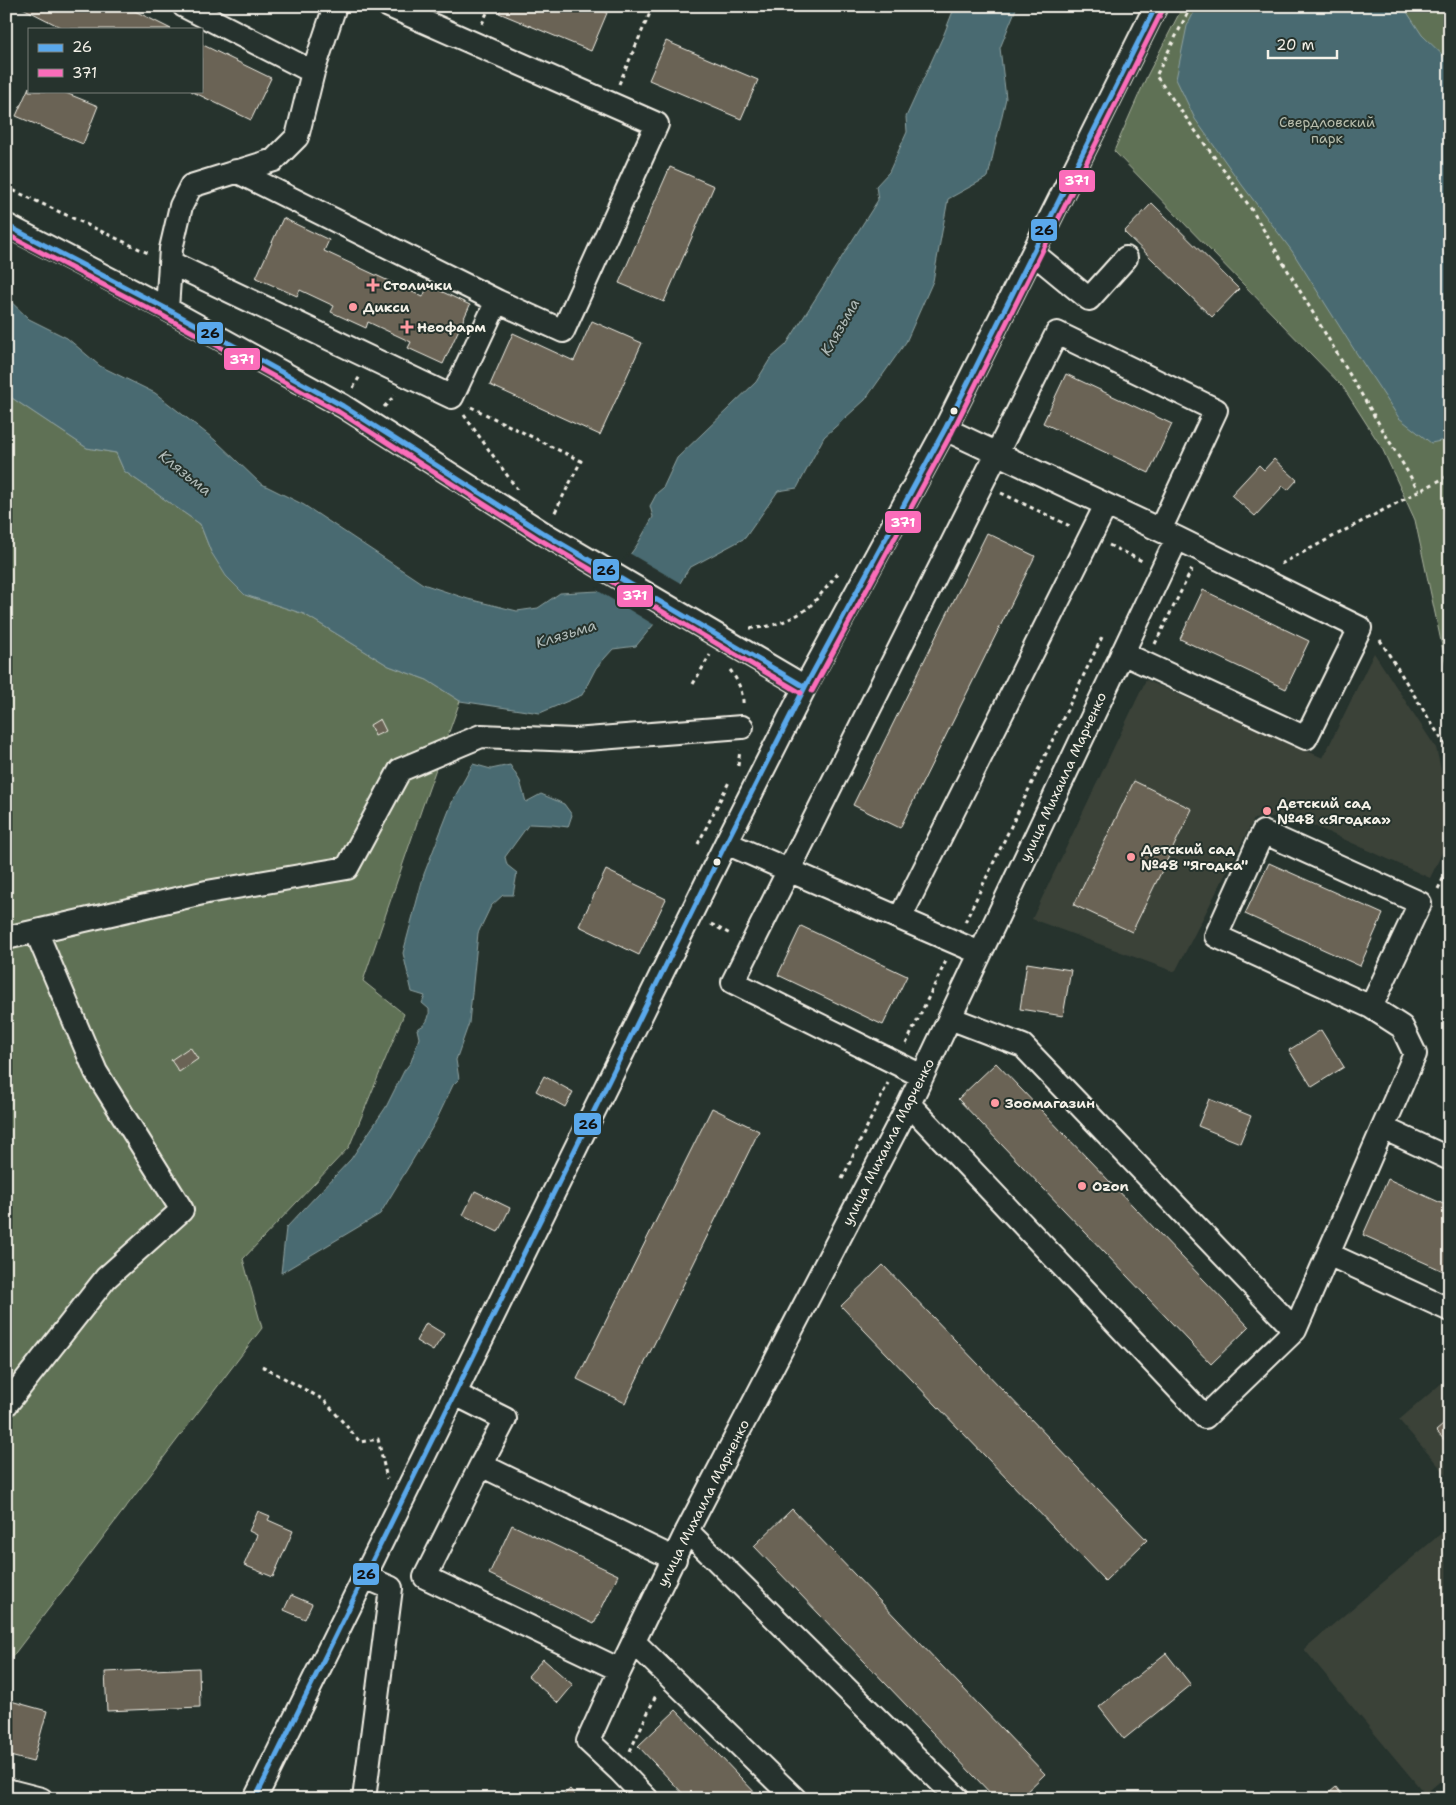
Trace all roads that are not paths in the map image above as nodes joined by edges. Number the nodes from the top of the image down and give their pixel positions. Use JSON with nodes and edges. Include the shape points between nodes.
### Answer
{"nodes":[{"id":1,"x":184,"y":6,"type":"edge"},
{"id":2,"x":336,"y":6,"type":"edge"},
{"id":3,"x":389,"y":6,"type":"edge"},
{"id":4,"x":1156,"y":6,"type":"edge"},
{"id":5,"x":313,"y":72,"type":"junction"},
{"id":6,"x":236,"y":171,"type":"junction"},
{"id":7,"x":6,"y":225,"type":"edge"},
{"id":8,"x":1033,"y":253,"type":"junction"},
{"id":9,"x":1126,"y":258,"type":"dead end"},
{"id":10,"x":171,"y":263,"type":"junction"},
{"id":11,"x":497,"y":301,"type":"junction"},
{"id":12,"x":167,"y":309,"type":"junction"},
{"id":13,"x":945,"y":429,"type":"junction"},
{"id":14,"x":997,"y":453,"type":"junction"},
{"id":15,"x":1106,"y":505,"type":"junction"},
{"id":16,"x":1168,"y":534,"type":"junction"},
{"id":17,"x":1122,"y":653,"type":"junction"},
{"id":18,"x":805,"y":687,"type":"junction"},
{"id":19,"x":742,"y":727,"type":"road end"},
{"id":20,"x":726,"y":843,"type":"junction"},
{"id":21,"x":789,"y":870,"type":"junction"},
{"id":22,"x":900,"y":918,"type":"junction"},
{"id":23,"x":36,"y":931,"type":"junction"},
{"id":24,"x":6,"y":938,"type":"edge"},
{"id":25,"x":980,"y":953,"type":"junction"},
{"id":26,"x":1372,"y":1007,"type":"junction"},
{"id":27,"x":950,"y":1018,"type":"junction"},
{"id":28,"x":922,"y":1076,"type":"junction"},
{"id":29,"x":909,"y":1104,"type":"junction"},
{"id":30,"x":1383,"y":1128,"type":"junction"},
{"id":31,"x":1450,"y":1159,"type":"edge"},
{"id":32,"x":1328,"y":1254,"type":"junction"},
{"id":33,"x":1450,"y":1310,"type":"edge"},
{"id":34,"x":1295,"y":1330,"type":"junction"},
{"id":35,"x":455,"y":1394,"type":"junction"},
{"id":36,"x":6,"y":1405,"type":"edge"},
{"id":37,"x":481,"y":1465,"type":"junction"},
{"id":38,"x":687,"y":1530,"type":"junction"},
{"id":39,"x":675,"y":1559,"type":"junction"},
{"id":40,"x":365,"y":1577,"type":"junction"},
{"id":41,"x":634,"y":1642,"type":"junction"},
{"id":42,"x":620,"y":1670,"type":"junction"},
{"id":43,"x":6,"y":1790,"type":"edge"},
{"id":44,"x":41,"y":1799,"type":"edge"},
{"id":45,"x":255,"y":1799,"type":"edge"},
{"id":46,"x":364,"y":1799,"type":"edge"},
{"id":47,"x":647,"y":1799,"type":"edge"},
{"id":48,"x":795,"y":1799,"type":"edge"},
{"id":49,"x":958,"y":1799,"type":"edge"}],
"edges":[{"from":1,"to":5,"type":"street"},
{"from":2,"to":5,"type":"street"},
{"from":3,"to":11,"type":"street","via":[[657,124],[563,332]]},
{"from":4,"to":8,"type":"street"},
{"from":5,"to":6,"type":"street","via":[[297,138],[274,160]]},
{"from":6,"to":10,"type":"street","via":[[191,186],[181,206]]},
{"from":6,"to":11,"type":"street"},
{"from":7,"to":12,"type":"street"},
{"from":8,"to":9,"type":"street","via":[[1089,299]]},
{"from":8,"to":13,"type":"street"},
{"from":10,"to":11,"type":"street","via":[[452,397]]},
{"from":10,"to":12,"type":"street"},
{"from":12,"to":18,"type":"street","via":[[343,406],[547,526],[717,643]]},
{"from":13,"to":14,"type":"street"},
{"from":13,"to":18,"type":"street"},
{"from":14,"to":15,"type":"street"},
{"from":14,"to":16,"type":"street","name":"улица Михаила Марченко","via":[[1057,333],[1216,410]]},
{"from":14,"to":21,"type":"street"},
{"from":15,"to":16,"type":"street"},
{"from":15,"to":22,"type":"street"},
{"from":16,"to":17,"type":"street","name":"улица Михаила Марченко"},
{"from":16,"to":17,"type":"street","via":[[1360,628],[1306,738]]},
{"from":17,"to":25,"type":"street","name":"улица Михаила Марченко"},
{"from":18,"to":20,"type":"street"},
{"from":19,"to":23,"type":"street","via":[[574,740],[480,736],[400,770],[347,868],[207,892]]},
{"from":20,"to":21,"type":"street"},
{"from":20,"to":35,"type":"street"},
{"from":21,"to":22,"type":"street"},
{"from":21,"to":28,"type":"street","via":[[733,982]]},
{"from":22,"to":25,"type":"street"},
{"from":23,"to":24,"type":"street"},
{"from":23,"to":36,"type":"street","via":[[96,1072],[182,1210],[106,1278]]},
{"from":25,"to":27,"type":"street","name":"улица Михаила Марченко"},
{"from":26,"to":26,"type":"street","via":[[1216,936],[1263,832],[1420,903]]},
{"from":26,"to":30,"type":"street","via":[[1402,1027],[1414,1054]]},
{"from":27,"to":28,"type":"street","name":"улица Михаила Марченко"},
{"from":27,"to":34,"type":"street","via":[[1023,1046]]},
{"from":28,"to":29,"type":"street","name":"улица Михаила Марченко"},
{"from":29,"to":34,"type":"street","via":[[1205,1417]]},
{"from":29,"to":38,"type":"street","name":"улица Михаила Марченко"},
{"from":30,"to":31,"type":"street"},
{"from":30,"to":32,"type":"street"},
{"from":32,"to":33,"type":"street"},
{"from":32,"to":34,"type":"street"},
{"from":35,"to":37,"type":"street","via":[[505,1419]]},
{"from":35,"to":40,"type":"street"},
{"from":37,"to":39,"type":"street"},
{"from":37,"to":42,"type":"street","via":[[426,1577]]},
{"from":38,"to":39,"type":"street","name":"улица Михаила Марченко"},
{"from":38,"to":49,"type":"street"},
{"from":39,"to":41,"type":"street","name":"улица Михаила Марченко"},
{"from":40,"to":45,"type":"street"},
{"from":40,"to":46,"type":"street","via":[[391,1588]]},
{"from":41,"to":42,"type":"street","name":"улица Михаила Марченко"},
{"from":41,"to":48,"type":"street"},
{"from":42,"to":47,"type":"street","name":"улица Михаила Марченко","via":[[588,1741]]},
{"from":43,"to":44,"type":"street"}]}
